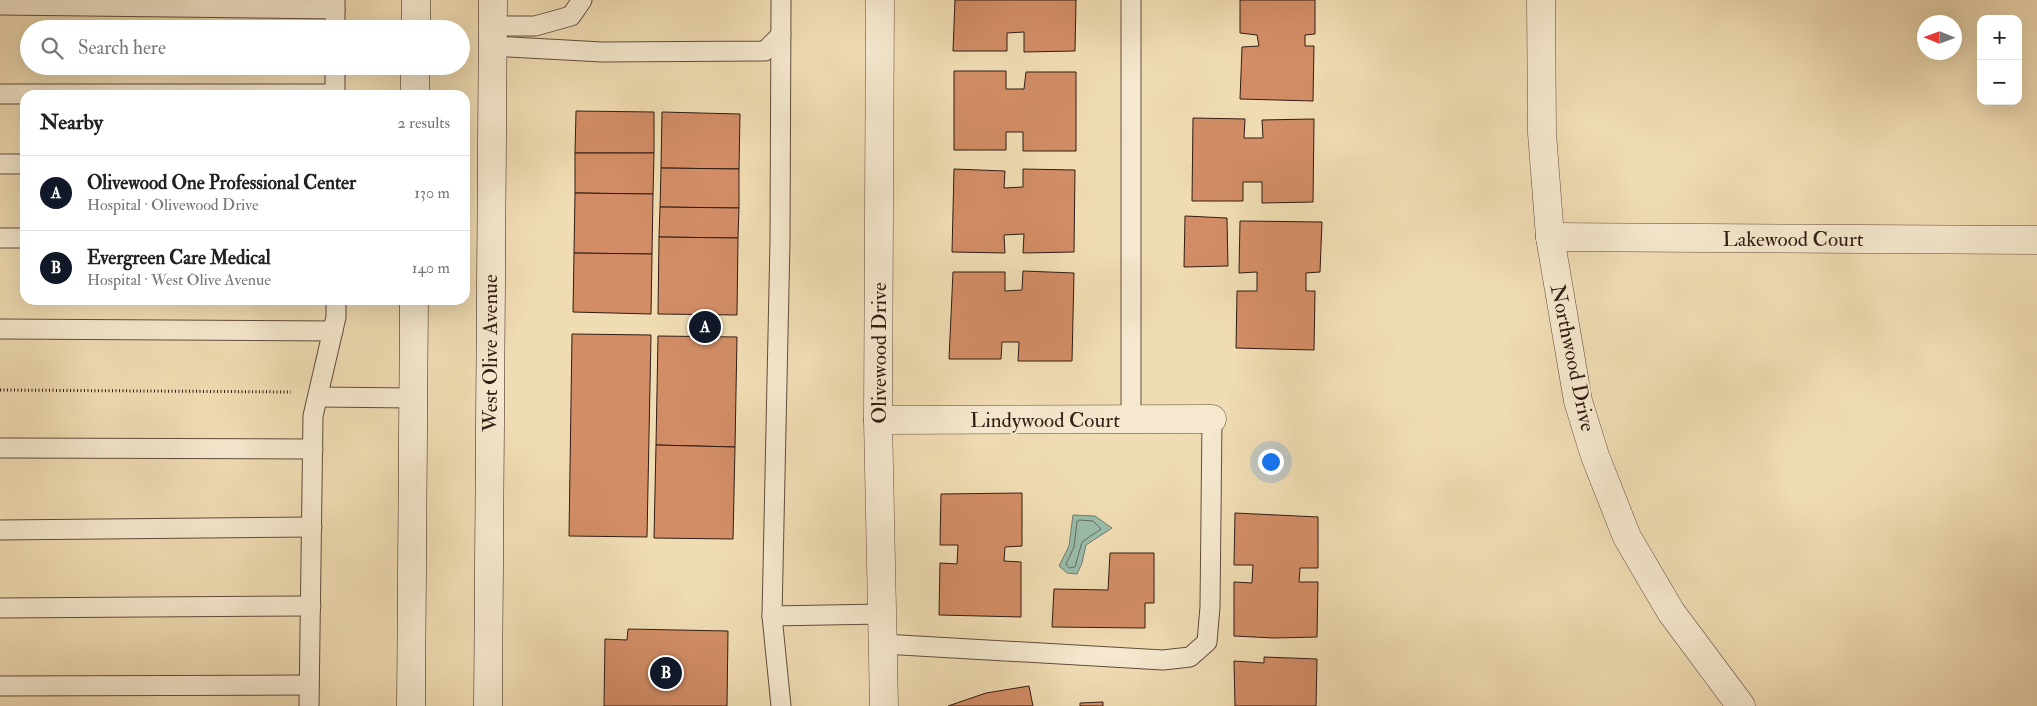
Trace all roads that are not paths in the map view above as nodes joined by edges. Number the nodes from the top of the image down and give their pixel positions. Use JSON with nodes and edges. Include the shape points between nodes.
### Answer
{"nodes":[{"id":1,"x":416,"y":0,"type":"edge"},
{"id":2,"x":481,"y":0,"type":"edge"},
{"id":3,"x":582,"y":0,"type":"edge"},
{"id":4,"x":782,"y":0,"type":"edge"},
{"id":5,"x":880,"y":0,"type":"edge"},
{"id":6,"x":1131,"y":0,"type":"edge"},
{"id":7,"x":1541,"y":0,"type":"edge"},
{"id":8,"x":335,"y":4,"type":"edge"},
{"id":9,"x":0,"y":5,"type":"edge"},
{"id":10,"x":335,"y":20,"type":"edge"},
{"id":11,"x":416,"y":20,"type":"edge"},
{"id":12,"x":493,"y":24,"type":"edge"},
{"id":13,"x":781,"y":35,"type":"junction"},
{"id":14,"x":335,"y":75,"type":"edge"},
{"id":15,"x":415,"y":75,"type":"edge"},
{"id":16,"x":335,"y":90,"type":"edge"},
{"id":17,"x":415,"y":90,"type":"edge"},
{"id":18,"x":0,"y":94,"type":"edge"},
{"id":19,"x":20,"y":94,"type":"edge"},
{"id":20,"x":0,"y":164,"type":"edge"},
{"id":21,"x":20,"y":164,"type":"edge"},
{"id":22,"x":1550,"y":237,"type":"junction"},
{"id":23,"x":0,"y":238,"type":"edge"},
{"id":24,"x":20,"y":238,"type":"edge"},
{"id":25,"x":2037,"y":240,"type":"edge"},
{"id":26,"x":336,"y":305,"type":"edge"},
{"id":27,"x":414,"y":305,"type":"edge"},
{"id":28,"x":0,"y":329,"type":"edge"},
{"id":29,"x":333,"y":331,"type":"junction"},
{"id":30,"x":318,"y":397,"type":"junction"},
{"id":31,"x":413,"y":398,"type":"junction"},
{"id":32,"x":1212,"y":419,"type":"joint"},
{"id":33,"x":878,"y":420,"type":"junction"},
{"id":34,"x":1131,"y":420,"type":"junction"},
{"id":35,"x":0,"y":448,"type":"edge"},
{"id":36,"x":313,"y":449,"type":"junction"},
{"id":37,"x":312,"y":527,"type":"junction"},
{"id":38,"x":0,"y":530,"type":"edge"},
{"id":39,"x":310,"y":606,"type":"junction"},
{"id":40,"x":0,"y":608,"type":"edge"},
{"id":41,"x":882,"y":614,"type":"junction"},
{"id":42,"x":772,"y":616,"type":"junction"},
{"id":43,"x":883,"y":644,"type":"junction"},
{"id":44,"x":309,"y":685,"type":"junction"},
{"id":45,"x":0,"y":686,"type":"edge"},
{"id":46,"x":309,"y":706,"type":"edge"},
{"id":47,"x":411,"y":706,"type":"edge"},
{"id":48,"x":488,"y":706,"type":"edge"},
{"id":49,"x":781,"y":706,"type":"edge"},
{"id":50,"x":884,"y":706,"type":"edge"},
{"id":51,"x":1741,"y":706,"type":"edge"}],
"edges":[{"from":1,"to":11,"type":"street"},
{"from":2,"to":12,"type":"street"},
{"from":3,"to":12,"type":"lane","via":[[571,16],[535,26]]},
{"from":4,"to":13,"type":"lane"},
{"from":5,"to":33,"type":"street","name":"Olivewood Drive"},
{"from":6,"to":34,"type":"lane"},
{"from":7,"to":22,"type":"street","name":"Northwood Drive","via":[[1542,133]]},
{"from":8,"to":9,"type":"lane"},
{"from":8,"to":10,"type":"lane"},
{"from":12,"to":13,"type":"lane","via":[[602,52],[764,51]]},
{"from":12,"to":48,"type":"street","name":"West Olive Avenue"},
{"from":13,"to":42,"type":"lane"},
{"from":14,"to":16,"type":"lane"},
{"from":15,"to":17,"type":"street"},
{"from":18,"to":19,"type":"lane"},
{"from":20,"to":21,"type":"lane"},
{"from":22,"to":25,"type":"street","name":"Lakewood Court"},
{"from":22,"to":51,"type":"street","name":"Northwood Drive","via":[[1578,401],[1595,456],[1627,536],[1671,612]]},
{"from":23,"to":24,"type":"lane"},
{"from":26,"to":29,"type":"lane"},
{"from":27,"to":31,"type":"street"},
{"from":28,"to":29,"type":"lane"},
{"from":29,"to":30,"type":"lane"},
{"from":30,"to":31,"type":"lane"},
{"from":30,"to":36,"type":"lane","via":[[313,416]]},
{"from":31,"to":47,"type":"street"},
{"from":32,"to":34,"type":"street","name":"Lindywood Court"},
{"from":32,"to":43,"type":"lane","via":[[1207,642],[1190,657],[1164,660]]},
{"from":33,"to":34,"type":"street","name":"Lindywood Court"},
{"from":33,"to":41,"type":"street","name":"Olivewood Drive"},
{"from":35,"to":36,"type":"lane"},
{"from":36,"to":37,"type":"lane"},
{"from":37,"to":38,"type":"lane"},
{"from":37,"to":39,"type":"lane"},
{"from":39,"to":40,"type":"lane"},
{"from":39,"to":44,"type":"lane"},
{"from":41,"to":42,"type":"lane"},
{"from":41,"to":43,"type":"street","name":"Olivewood Drive"},
{"from":42,"to":49,"type":"lane"},
{"from":43,"to":50,"type":"street","name":"Olivewood Drive"},
{"from":44,"to":45,"type":"lane"},
{"from":44,"to":46,"type":"lane"}]}
